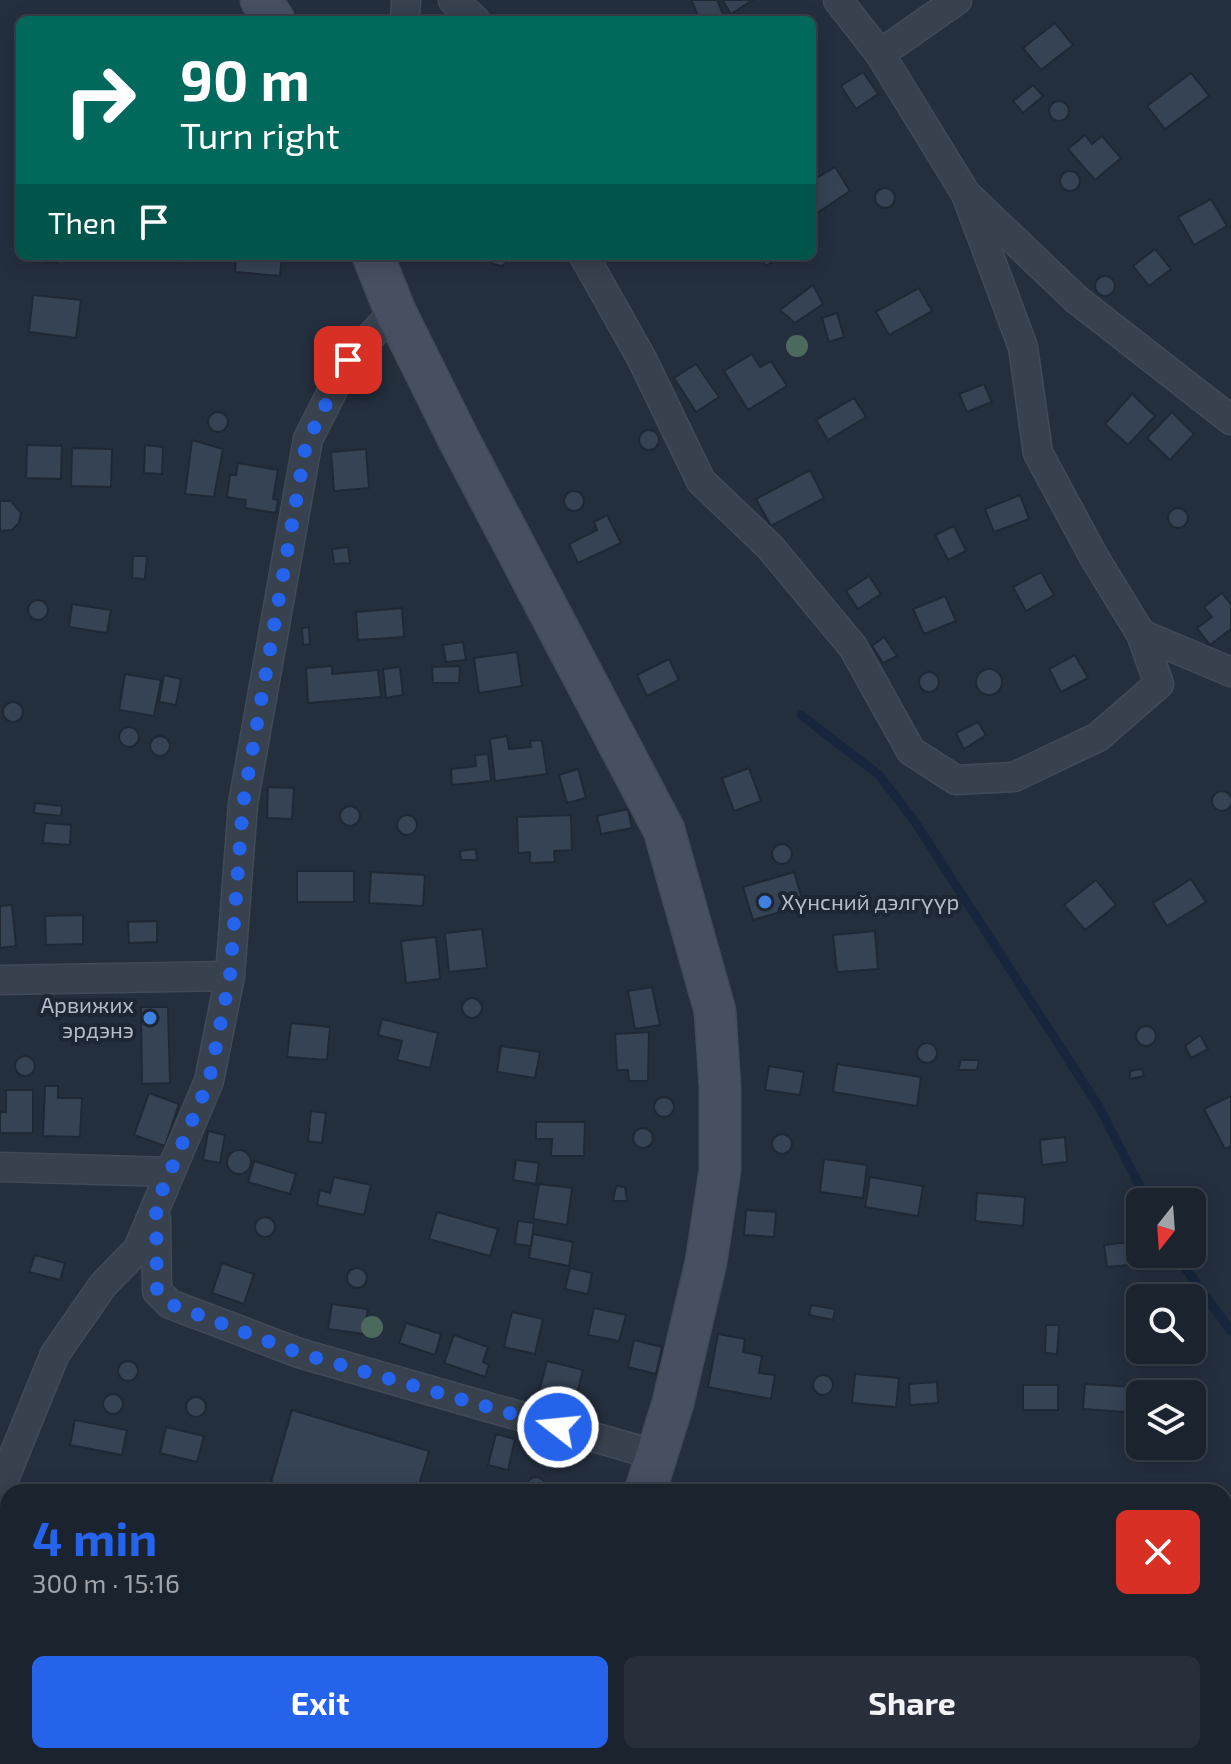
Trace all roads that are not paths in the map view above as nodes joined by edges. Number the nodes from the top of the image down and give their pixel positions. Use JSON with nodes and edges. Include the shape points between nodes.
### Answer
{"nodes":[{"id":1,"x":453,"y":0,"type":"edge"},
{"id":2,"x":838,"y":0,"type":"edge"},
{"id":3,"x":957,"y":0,"type":"edge"},
{"id":4,"x":471,"y":16,"type":"edge"},
{"id":5,"x":880,"y":54,"type":"junction"},
{"id":6,"x":966,"y":194,"type":"junction"},
{"id":7,"x":375,"y":260,"type":"edge"},
{"id":8,"x":586,"y":260,"type":"edge"},
{"id":9,"x":395,"y":311,"type":"junction"},
{"id":10,"x":1231,"y":420,"type":"edge"},
{"id":11,"x":1141,"y":634,"type":"junction"},
{"id":12,"x":1231,"y":672,"type":"edge"},
{"id":13,"x":230,"y":976,"type":"junction"},
{"id":14,"x":0,"y":980,"type":"edge"},
{"id":15,"x":0,"y":1167,"type":"edge"},
{"id":16,"x":170,"y":1172,"type":"junction"},
{"id":17,"x":156,"y":1205,"type":"junction"},
{"id":18,"x":650,"y":1473,"type":"edge"},
{"id":19,"x":2,"y":1484,"type":"edge"}],
"edges":[{"from":1,"to":4,"type":"street"},
{"from":2,"to":5,"type":"street"},
{"from":3,"to":5,"type":"street"},
{"from":5,"to":6,"type":"street"},
{"from":6,"to":10,"type":"street","via":[[1076,299]]},
{"from":6,"to":11,"type":"street","via":[[1023,347],[1038,453]]},
{"from":7,"to":9,"type":"street"},
{"from":8,"to":11,"type":"street","via":[[701,481],[770,547],[853,647],[911,751],[956,780],[1014,777],[1098,737],[1159,684]]},
{"from":9,"to":13,"type":"street","via":[[348,360],[306,444],[243,804]]},
{"from":9,"to":18,"type":"street","via":[[664,830],[715,1011],[720,1170],[706,1262],[673,1403]]},
{"from":11,"to":12,"type":"street"},
{"from":13,"to":14,"type":"street"},
{"from":13,"to":16,"type":"street","via":[[209,1081]]},
{"from":15,"to":16,"type":"street"},
{"from":16,"to":17,"type":"street"},
{"from":17,"to":18,"type":"street","via":[[157,1291],[170,1304]]},
{"from":17,"to":19,"type":"street","via":[[138,1249],[103,1285],[55,1354]]}]}
